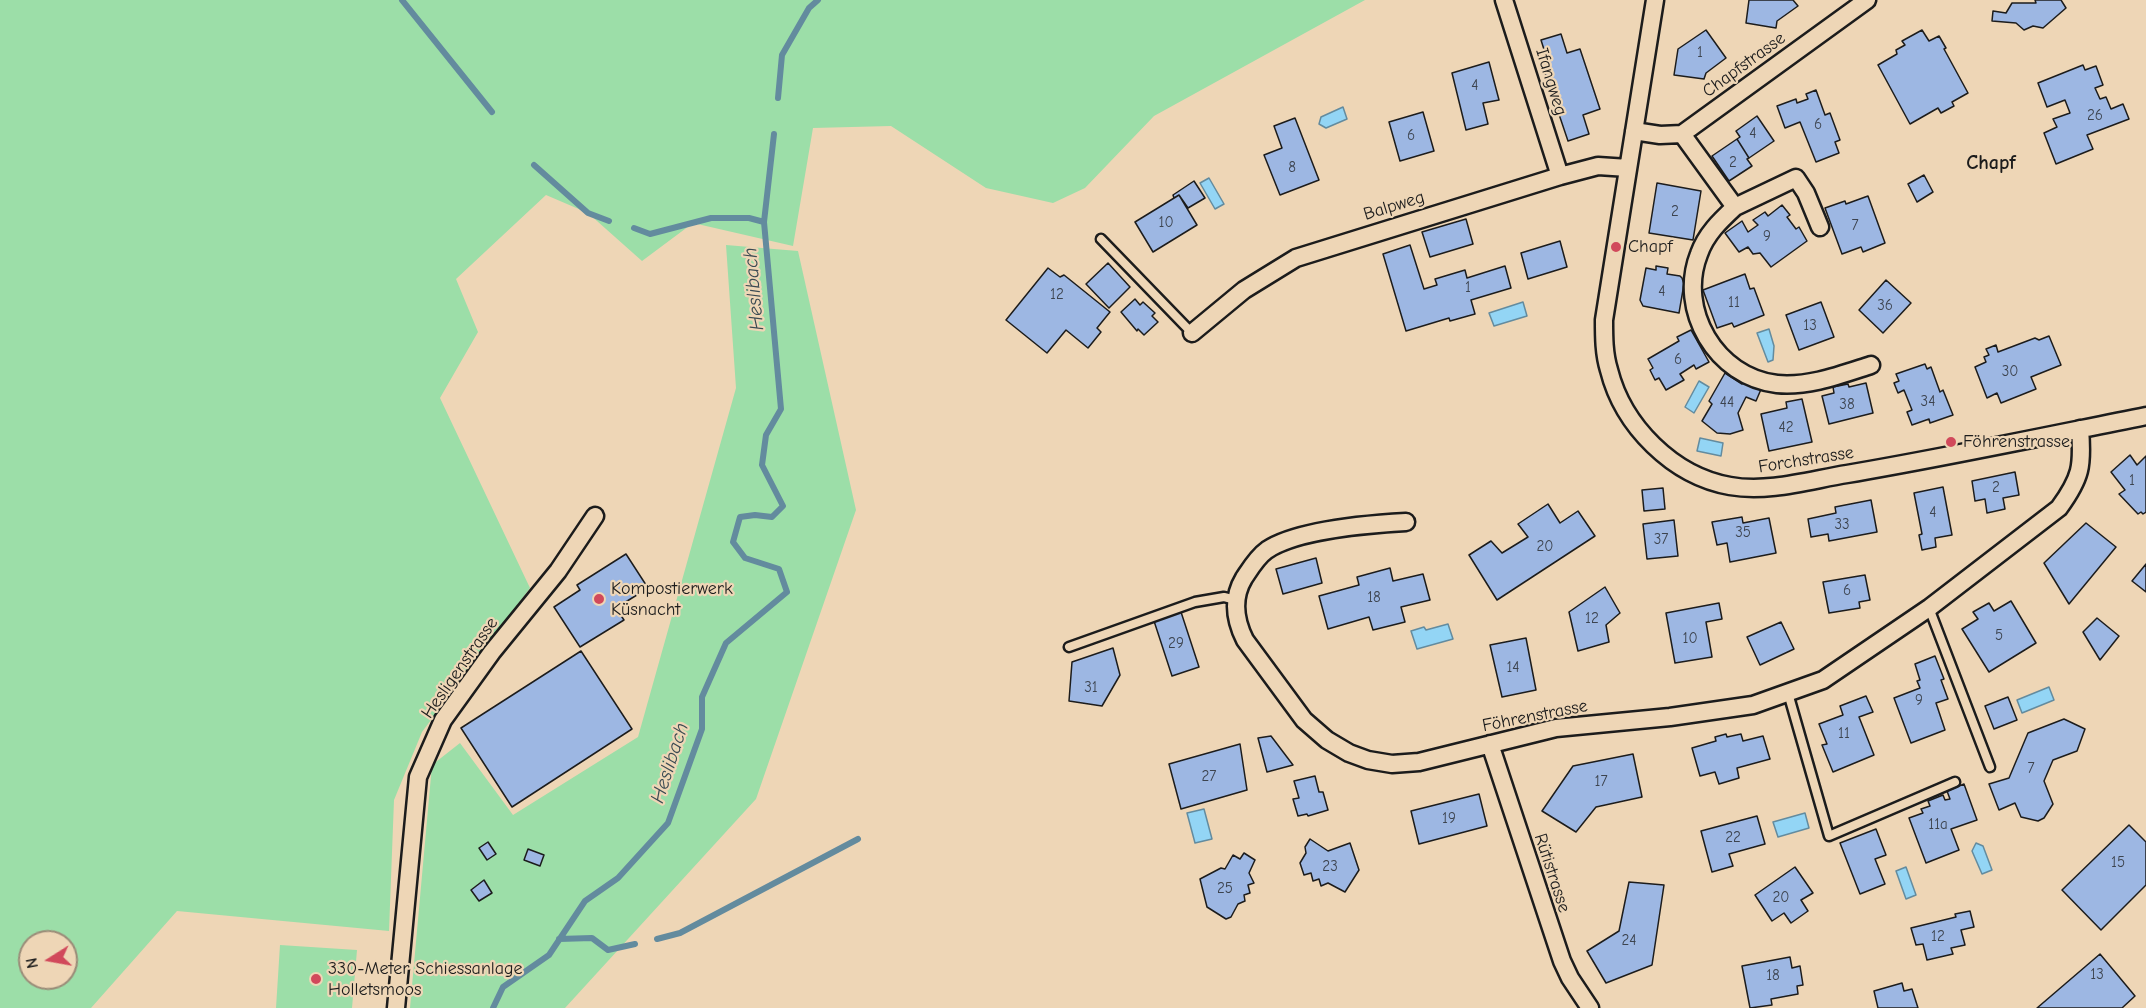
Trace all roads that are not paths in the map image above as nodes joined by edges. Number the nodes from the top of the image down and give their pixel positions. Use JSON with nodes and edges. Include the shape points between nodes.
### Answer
{"nodes":[{"id":1,"x":1504,"y":0,"type":"edge"},
{"id":2,"x":1655,"y":0,"type":"edge"},
{"id":3,"x":1867,"y":0,"type":"edge"},
{"id":4,"x":1634,"y":131,"type":"junction"},
{"id":5,"x":1682,"y":134,"type":"junction"},
{"id":6,"x":1628,"y":168,"type":"junction"},
{"id":7,"x":1560,"y":176,"type":"junction"},
{"id":8,"x":1735,"y":207,"type":"junction"},
{"id":9,"x":1820,"y":227,"type":"dead end"},
{"id":10,"x":1101,"y":239,"type":"dead end"},
{"id":11,"x":1192,"y":333,"type":"joint"},
{"id":12,"x":1871,"y":365,"type":"dead end"},
{"id":13,"x":2146,"y":416,"type":"edge"},
{"id":14,"x":2080,"y":429,"type":"junction"},
{"id":15,"x":595,"y":516,"type":"dead end"},
{"id":16,"x":1407,"y":522,"type":"dead end"},
{"id":17,"x":1236,"y":600,"type":"junction"},
{"id":18,"x":1929,"y":608,"type":"junction"},
{"id":19,"x":1069,"y":646,"type":"dead end"},
{"id":20,"x":1788,"y":693,"type":"junction"},
{"id":21,"x":1490,"y":744,"type":"junction"},
{"id":22,"x":1990,"y":767,"type":"dead end"},
{"id":23,"x":1955,"y":782,"type":"dead end"},
{"id":24,"x":396,"y":1008,"type":"edge"},
{"id":25,"x":1590,"y":1008,"type":"edge"}],
"edges":[{"from":1,"to":7,"type":"street","name":"Ifangweg"},
{"from":2,"to":4,"type":"street","name":"Forchstrasse"},
{"from":3,"to":5,"type":"street","name":"Chapfstrasse"},
{"from":4,"to":5,"type":"street"},
{"from":4,"to":6,"type":"street","name":"Forchstrasse"},
{"from":5,"to":8,"type":"street"},
{"from":6,"to":7,"type":"street","name":"Balpweg","via":[[1598,166]]},
{"from":6,"to":14,"type":"street","name":"Forchstrasse","via":[[1604,320],[1609,370],[1619,398],[1642,433],[1674,463],[1694,475],[1729,486],[1758,489]]},
{"from":7,"to":11,"type":"street","name":"Balpweg","via":[[1296,258],[1244,290]]},
{"from":8,"to":9,"type":"street","via":[[1796,178]]},
{"from":8,"to":12,"type":"street","via":[[1705,240],[1695,271],[1695,311],[1712,346],[1737,370],[1774,384],[1803,384]]},
{"from":10,"to":11,"type":"lane"},
{"from":13,"to":14,"type":"street","name":"Forchstrasse"},
{"from":14,"to":18,"type":"street","name":"Föhrenstrasse","via":[[2080,468],[2074,486],[2059,508]]},
{"from":15,"to":24,"type":"street","name":"Hesligenstrasse","via":[[558,571],[443,720],[418,777]]},
{"from":16,"to":17,"type":"street","via":[[1334,530],[1276,545],[1265,551],[1249,570]]},
{"from":17,"to":19,"type":"lane","via":[[1224,597],[1195,602]]},
{"from":17,"to":21,"type":"street","name":"Föhrenstrasse","via":[[1239,628],[1245,640],[1285,695],[1304,720],[1349,753],[1392,764],[1419,762]]},
{"from":18,"to":20,"type":"street","name":"Föhrenstrasse","via":[[1823,680]]},
{"from":18,"to":22,"type":"lane"},
{"from":20,"to":21,"type":"street","name":"Föhrenstrasse","via":[[1753,705],[1556,728]]},
{"from":20,"to":23,"type":"lane","via":[[1829,836]]},
{"from":21,"to":25,"type":"street","name":"Rütistrasse","via":[[1554,940],[1570,978]]}]}
